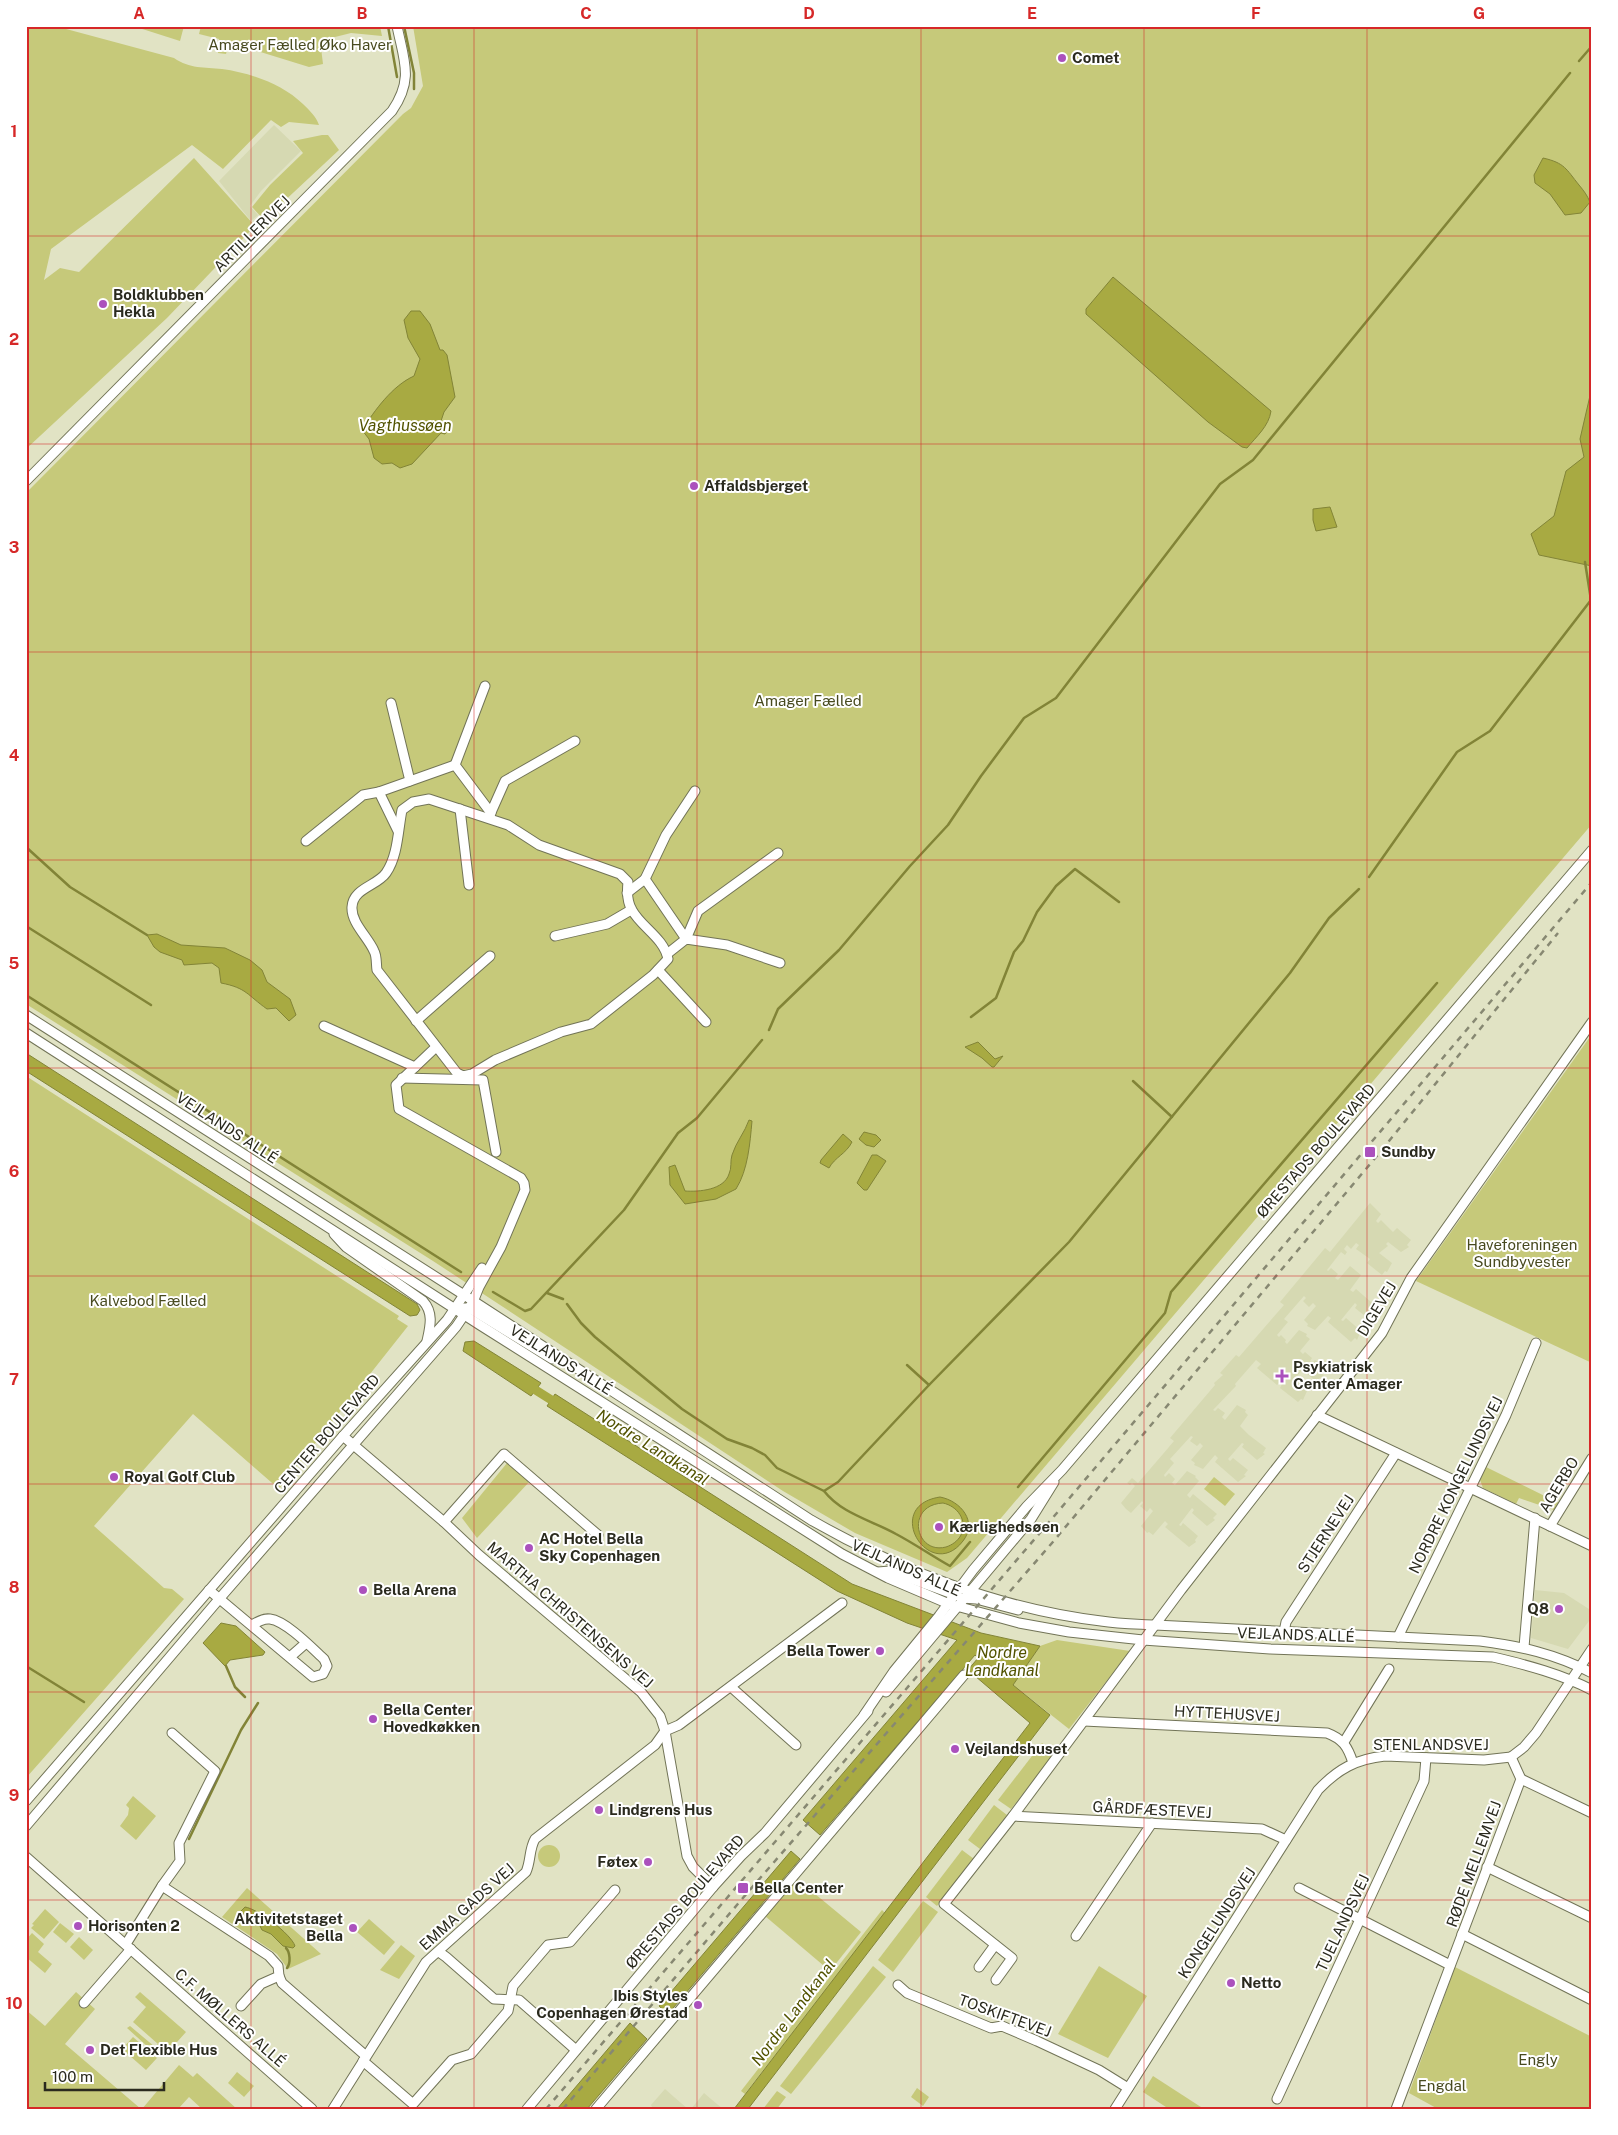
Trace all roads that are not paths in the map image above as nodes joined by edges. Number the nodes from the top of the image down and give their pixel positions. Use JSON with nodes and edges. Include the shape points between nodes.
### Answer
{"nodes":[{"id":1,"x":397,"y":26,"type":"edge"},
{"id":2,"x":26,"y":482,"type":"edge"},
{"id":3,"x":485,"y":686,"type":"dead end"},
{"id":4,"x":392,"y":703,"type":"dead end"},
{"id":5,"x":575,"y":741,"type":"dead end"},
{"id":6,"x":454,"y":765,"type":"junction"},
{"id":7,"x":410,"y":781,"type":"junction"},
{"id":8,"x":696,"y":791,"type":"dead end"},
{"id":9,"x":379,"y":792,"type":"junction"},
{"id":10,"x":460,"y":809,"type":"junction"},
{"id":11,"x":490,"y":816,"type":"junction"},
{"id":12,"x":398,"y":831,"type":"junction"},
{"id":13,"x":306,"y":841,"type":"dead end"},
{"id":14,"x":1592,"y":850,"type":"edge"},
{"id":15,"x":778,"y":853,"type":"dead end"},
{"id":16,"x":645,"y":879,"type":"junction"},
{"id":17,"x":469,"y":885,"type":"dead end"},
{"id":18,"x":628,"y":893,"type":"junction"},
{"id":19,"x":632,"y":910,"type":"junction"},
{"id":20,"x":555,"y":936,"type":"dead end"},
{"id":21,"x":686,"y":939,"type":"junction"},
{"id":22,"x":667,"y":954,"type":"junction"},
{"id":23,"x":490,"y":956,"type":"dead end"},
{"id":24,"x":780,"y":963,"type":"dead end"},
{"id":25,"x":658,"y":970,"type":"junction"},
{"id":26,"x":26,"y":1015,"type":"edge"},
{"id":27,"x":416,"y":1021,"type":"junction"},
{"id":28,"x":706,"y":1022,"type":"dead end"},
{"id":29,"x":1592,"y":1022,"type":"edge"},
{"id":30,"x":324,"y":1026,"type":"dead end"},
{"id":31,"x":26,"y":1033,"type":"edge"},
{"id":32,"x":436,"y":1047,"type":"junction"},
{"id":33,"x":415,"y":1067,"type":"junction"},
{"id":34,"x":402,"y":1078,"type":"junction"},
{"id":35,"x":496,"y":1152,"type":"dead end"},
{"id":36,"x":515,"y":1213,"type":"junction"},
{"id":37,"x":325,"y":1225,"type":"junction"},
{"id":38,"x":464,"y":1296,"type":"junction"},
{"id":39,"x":456,"y":1308,"type":"junction"},
{"id":40,"x":469,"y":1308,"type":"junction"},
{"id":41,"x":427,"y":1342,"type":"junction"},
{"id":42,"x":1536,"y":1343,"type":"dead end"},
{"id":43,"x":1317,"y":1416,"type":"junction"},
{"id":44,"x":343,"y":1436,"type":"junction"},
{"id":45,"x":354,"y":1445,"type":"junction"},
{"id":46,"x":1396,"y":1453,"type":"junction"},
{"id":47,"x":1592,"y":1458,"type":"edge"},
{"id":48,"x":1062,"y":1470,"type":"junction"},
{"id":49,"x":1471,"y":1488,"type":"junction"},
{"id":50,"x":1535,"y":1518,"type":"junction"},
{"id":51,"x":444,"y":1522,"type":"junction"},
{"id":52,"x":1550,"y":1526,"type":"junction"},
{"id":53,"x":598,"y":1535,"type":"dead end"},
{"id":54,"x":1592,"y":1546,"type":"edge"},
{"id":55,"x":959,"y":1588,"type":"junction"},
{"id":56,"x":209,"y":1590,"type":"junction"},
{"id":57,"x":969,"y":1594,"type":"junction"},
{"id":58,"x":220,"y":1598,"type":"junction"},
{"id":59,"x":951,"y":1600,"type":"junction"},
{"id":60,"x":842,"y":1603,"type":"dead end"},
{"id":61,"x":959,"y":1607,"type":"junction"},
{"id":62,"x":943,"y":1618,"type":"junction"},
{"id":63,"x":252,"y":1625,"type":"junction"},
{"id":64,"x":1155,"y":1625,"type":"junction"},
{"id":65,"x":1284,"y":1632,"type":"junction"},
{"id":66,"x":1398,"y":1637,"type":"junction"},
{"id":67,"x":1143,"y":1640,"type":"junction"},
{"id":68,"x":306,"y":1643,"type":"junction"},
{"id":69,"x":1524,"y":1647,"type":"junction"},
{"id":70,"x":1592,"y":1649,"type":"edge"},
{"id":71,"x":290,"y":1657,"type":"junction"},
{"id":72,"x":1581,"y":1667,"type":"junction"},
{"id":73,"x":1389,"y":1669,"type":"dead end"},
{"id":74,"x":1592,"y":1673,"type":"edge"},
{"id":75,"x":964,"y":1675,"type":"dead end"},
{"id":76,"x":1572,"y":1680,"type":"junction"},
{"id":77,"x":731,"y":1687,"type":"junction"},
{"id":78,"x":1592,"y":1690,"type":"edge"},
{"id":79,"x":1084,"y":1721,"type":"junction"},
{"id":80,"x":665,"y":1731,"type":"junction"},
{"id":81,"x":172,"y":1733,"type":"dead end"},
{"id":82,"x":1344,"y":1742,"type":"junction"},
{"id":83,"x":796,"y":1745,"type":"dead end"},
{"id":84,"x":1426,"y":1758,"type":"junction"},
{"id":85,"x":1510,"y":1758,"type":"junction"},
{"id":86,"x":1353,"y":1763,"type":"junction"},
{"id":87,"x":1521,"y":1779,"type":"junction"},
{"id":88,"x":26,"y":1801,"type":"edge"},
{"id":89,"x":1592,"y":1813,"type":"edge"},
{"id":90,"x":1013,"y":1816,"type":"junction"},
{"id":91,"x":1152,"y":1823,"type":"junction"},
{"id":92,"x":26,"y":1826,"type":"edge"},
{"id":93,"x":1286,"y":1840,"type":"junction"},
{"id":94,"x":26,"y":1856,"type":"edge"},
{"id":95,"x":1487,"y":1867,"type":"junction"},
{"id":96,"x":162,"y":1886,"type":"junction"},
{"id":97,"x":713,"y":1887,"type":"junction"},
{"id":98,"x":1299,"y":1888,"type":"dead end"},
{"id":99,"x":615,"y":1890,"type":"dead end"},
{"id":100,"x":1592,"y":1918,"type":"edge"},
{"id":101,"x":1360,"y":1919,"type":"junction"},
{"id":102,"x":1462,"y":1934,"type":"junction"},
{"id":103,"x":1076,"y":1936,"type":"dead end"},
{"id":104,"x":995,"y":1945,"type":"junction"},
{"id":105,"x":128,"y":1946,"type":"junction"},
{"id":106,"x":439,"y":1952,"type":"junction"},
{"id":107,"x":1450,"y":1965,"type":"junction"},
{"id":108,"x":978,"y":1967,"type":"dead end"},
{"id":109,"x":279,"y":1976,"type":"junction"},
{"id":110,"x":996,"y":1980,"type":"dead end"},
{"id":111,"x":898,"y":1985,"type":"dead end"},
{"id":112,"x":509,"y":2000,"type":"junction"},
{"id":113,"x":1592,"y":2000,"type":"edge"},
{"id":114,"x":84,"y":2003,"type":"dead end"},
{"id":115,"x":241,"y":2006,"type":"dead end"},
{"id":116,"x":576,"y":2050,"type":"junction"},
{"id":117,"x":365,"y":2058,"type":"junction"},
{"id":118,"x":1128,"y":2088,"type":"junction"},
{"id":119,"x":1276,"y":2099,"type":"dead end"},
{"id":120,"x":312,"y":2109,"type":"edge"},
{"id":121,"x":333,"y":2109,"type":"edge"},
{"id":122,"x":527,"y":2109,"type":"edge"},
{"id":123,"x":596,"y":2109,"type":"edge"},
{"id":124,"x":1115,"y":2109,"type":"edge"},
{"id":125,"x":1396,"y":2109,"type":"edge"}],
"edges":[{"from":1,"to":2,"type":"street","name":"ARTILLERIVEJ","via":[[406,82],[392,111]]},
{"from":3,"to":6,"type":"street"},
{"from":4,"to":7,"type":"street"},
{"from":5,"to":11,"type":"street","via":[[505,781]]},
{"from":6,"to":7,"type":"street"},
{"from":6,"to":11,"type":"street"},
{"from":7,"to":9,"type":"street"},
{"from":8,"to":16,"type":"street","via":[[666,835]]},
{"from":9,"to":12,"type":"street"},
{"from":9,"to":13,"type":"street","via":[[363,795]]},
{"from":10,"to":11,"type":"street"},
{"from":10,"to":12,"type":"street","via":[[429,799],[413,802],[402,810]]},
{"from":10,"to":17,"type":"street"},
{"from":11,"to":18,"type":"street","via":[[565,856],[620,874],[628,882]]},
{"from":12,"to":27,"type":"street","via":[[393,860],[385,875],[357,894],[353,900],[353,916],[375,952],[377,970]]},
{"from":14,"to":48,"type":"street","name":"ØRESTADS BOULEVARD"},
{"from":15,"to":21,"type":"street","via":[[698,911]]},
{"from":16,"to":18,"type":"street"},
{"from":16,"to":21,"type":"street"},
{"from":18,"to":19,"type":"street"},
{"from":19,"to":20,"type":"street","via":[[607,924]]},
{"from":19,"to":22,"type":"street"},
{"from":21,"to":22,"type":"street"},
{"from":21,"to":24,"type":"street","via":[[727,945]]},
{"from":22,"to":25,"type":"street","via":[[668,959]]},
{"from":23,"to":27,"type":"street"},
{"from":25,"to":28,"type":"street"},
{"from":25,"to":32,"type":"street","via":[[591,1024],[561,1032],[495,1060],[472,1074],[463,1076],[457,1073]]},
{"from":26,"to":38,"type":"street","name":"VEJLANDS ALLÉ"},
{"from":27,"to":32,"type":"street"},
{"from":29,"to":43,"type":"street","name":"DIGEVEJ","via":[[1411,1278],[1382,1333]]},
{"from":30,"to":33,"type":"street"},
{"from":31,"to":37,"type":"street","name":"VEJLANDS ALLÉ"},
{"from":32,"to":33,"type":"street"},
{"from":33,"to":34,"type":"street"},
{"from":34,"to":35,"type":"street","via":[[483,1080]]},
{"from":34,"to":36,"type":"street","via":[[396,1085],[399,1109],[520,1178],[525,1190]]},
{"from":36,"to":38,"type":"street"},
{"from":36,"to":40,"type":"street"},
{"from":37,"to":39,"type":"street","name":"VEJLANDS ALLÉ"},
{"from":37,"to":41,"type":"street","name":"VEJLANDS ALLÉ","via":[[346,1247],[423,1300],[431,1321]]},
{"from":38,"to":39,"type":"street","name":"CENTER BOULEVARD"},
{"from":38,"to":40,"type":"street","name":"VEJLANDS ALLÉ"},
{"from":39,"to":40,"type":"street","name":"VEJLANDS ALLÉ"},
{"from":39,"to":41,"type":"street","name":"CENTER BOULEVARD"},
{"from":40,"to":45,"type":"street","name":"CENTER BOULEVARD"},
{"from":40,"to":55,"type":"street","name":"VEJLANDS ALLÉ","via":[[575,1367],[810,1520],[853,1544]]},
{"from":40,"to":59,"type":"street","name":"VEJLANDS ALLÉ","via":[[842,1554],[877,1572]]},
{"from":41,"to":44,"type":"street","name":"CENTER BOULEVARD"},
{"from":42,"to":49,"type":"street","name":"NORDRE KONGELUNDSVEJ"},
{"from":43,"to":46,"type":"street"},
{"from":43,"to":64,"type":"street","name":"DIGEVEJ"},
{"from":44,"to":45,"type":"street","name":"MARTHA CHRISTENSENS VEJ"},
{"from":44,"to":56,"type":"street","name":"CENTER BOULEVARD"},
{"from":45,"to":51,"type":"street","name":"MARTHA CHRISTENSENS VEJ"},
{"from":45,"to":58,"type":"street","name":"CENTER BOULEVARD"},
{"from":46,"to":49,"type":"street"},
{"from":46,"to":65,"type":"street","name":"STJERNEVEJ","via":[[1286,1622]]},
{"from":47,"to":52,"type":"street","name":"AGERBO"},
{"from":48,"to":55,"type":"street","name":"ØRESTADS BOULEVARD","via":[[1027,1506]]},
{"from":48,"to":57,"type":"street","name":"ØRESTADS BOULEVARD","via":[[1040,1508]]},
{"from":49,"to":50,"type":"street"},
{"from":49,"to":66,"type":"street","name":"NORDRE KONGELUNDSVEJ"},
{"from":50,"to":52,"type":"street"},
{"from":50,"to":69,"type":"street"},
{"from":51,"to":53,"type":"street","via":[[504,1454]]},
{"from":51,"to":80,"type":"street","name":"MARTHA CHRISTENSENS VEJ","via":[[641,1692],[660,1716]]},
{"from":52,"to":54,"type":"street"},
{"from":55,"to":57,"type":"street","name":"VEJLANDS ALLÉ"},
{"from":55,"to":59,"type":"street","name":"ØRESTADS BOULEVARD"},
{"from":56,"to":58,"type":"street"},
{"from":56,"to":88,"type":"street","name":"CENTER BOULEVARD"},
{"from":57,"to":59,"type":"street"},
{"from":57,"to":61,"type":"street","name":"ØRESTADS BOULEVARD"},
{"from":57,"to":64,"type":"street","name":"VEJLANDS ALLÉ","via":[[1021,1611],[1029,1608],[1102,1622]]},
{"from":58,"to":63,"type":"street"},
{"from":58,"to":92,"type":"street","name":"CENTER BOULEVARD"},
{"from":59,"to":61,"type":"street","name":"VEJLANDS ALLÉ"},
{"from":59,"to":62,"type":"street","name":"ØRESTADS BOULEVARD"},
{"from":60,"to":77,"type":"street"},
{"from":61,"to":62,"type":"street","name":"ØRESTADS BOULEVARD"},
{"from":61,"to":67,"type":"street","name":"VEJLANDS ALLÉ","via":[[1060,1631]]},
{"from":62,"to":97,"type":"street","name":"ØRESTADS BOULEVARD","via":[[894,1671],[864,1715],[765,1833]]},
{"from":63,"to":68,"type":"street","via":[[270,1619],[282,1623]]},
{"from":63,"to":71,"type":"street"},
{"from":64,"to":65,"type":"street","name":"VEJLANDS ALLÉ"},
{"from":64,"to":67,"type":"street","name":"DIGEVEJ"},
{"from":65,"to":66,"type":"street","name":"VEJLANDS ALLÉ"},
{"from":66,"to":69,"type":"street","name":"VEJLANDS ALLÉ","via":[[1480,1641]]},
{"from":67,"to":76,"type":"street","name":"VEJLANDS ALLÉ","via":[[1270,1649],[1493,1657]]},
{"from":67,"to":79,"type":"street","name":"DIGEVEJ"},
{"from":68,"to":71,"type":"street"},
{"from":68,"to":71,"type":"street","via":[[324,1659],[327,1666],[323,1674],[313,1677]]},
{"from":69,"to":72,"type":"street","name":"VEJLANDS ALLÉ"},
{"from":70,"to":72,"type":"street"},
{"from":72,"to":74,"type":"street","name":"VEJLANDS ALLÉ"},
{"from":72,"to":76,"type":"street"},
{"from":73,"to":82,"type":"street"},
{"from":75,"to":123,"type":"street"},
{"from":76,"to":78,"type":"street","name":"VEJLANDS ALLÉ"},
{"from":76,"to":85,"type":"street","via":[[1536,1733]]},
{"from":77,"to":80,"type":"street","via":[[679,1726]]},
{"from":77,"to":83,"type":"street"},
{"from":79,"to":82,"type":"street","name":"HYTTEHUSVEJ","via":[[1327,1733]]},
{"from":79,"to":90,"type":"street","name":"DIGEVEJ"},
{"from":80,"to":97,"type":"street","name":"MARTHA CHRISTENSENS VEJ","via":[[688,1856]]},
{"from":80,"to":106,"type":"street","name":"EMMA GADS VEJ","via":[[655,1745],[535,1839],[526,1872]]},
{"from":81,"to":96,"type":"street","via":[[214,1771],[179,1843],[180,1862]]},
{"from":82,"to":86,"type":"street"},
{"from":84,"to":85,"type":"street","name":"STENLANDSVEJ"},
{"from":84,"to":86,"type":"street","name":"STENLANDSVEJ","via":[[1385,1756]]},
{"from":84,"to":101,"type":"street","name":"TUELANDSVEJ","via":[[1426,1776]]},
{"from":85,"to":87,"type":"street"},
{"from":86,"to":93,"type":"street","name":"KONGELUNDSVEJ","via":[[1337,1771],[1318,1790]]},
{"from":87,"to":89,"type":"street"},
{"from":87,"to":95,"type":"street","name":"RØDE MELLEMVEJ"},
{"from":90,"to":91,"type":"street","name":"GÅRDFÆSTEVEJ"},
{"from":90,"to":104,"type":"street","name":"DIGEVEJ","via":[[944,1904]]},
{"from":91,"to":93,"type":"street","name":"GÅRDFÆSTEVEJ","via":[[1262,1829]]},
{"from":91,"to":103,"type":"street"},
{"from":93,"to":118,"type":"street","name":"KONGELUNDSVEJ"},
{"from":94,"to":105,"type":"street","name":"C.F. MØLLERS ALLÉ"},
{"from":95,"to":100,"type":"street"},
{"from":95,"to":102,"type":"street","name":"RØDE MELLEMVEJ"},
{"from":96,"to":105,"type":"street"},
{"from":96,"to":109,"type":"street","via":[[269,1956],[278,1966]]},
{"from":97,"to":116,"type":"street","name":"ØRESTADS BOULEVARD"},
{"from":98,"to":101,"type":"street"},
{"from":99,"to":112,"type":"street","via":[[570,1942],[548,1945],[513,1986]]},
{"from":101,"to":107,"type":"street"},
{"from":101,"to":119,"type":"street","name":"TUELANDSVEJ"},
{"from":102,"to":107,"type":"street","name":"RØDE MELLEMVEJ"},
{"from":102,"to":113,"type":"street"},
{"from":104,"to":108,"type":"street"},
{"from":104,"to":110,"type":"street","via":[[1012,1958]]},
{"from":105,"to":114,"type":"street"},
{"from":105,"to":120,"type":"street","name":"C.F. MØLLERS ALLÉ"},
{"from":106,"to":112,"type":"street","via":[[494,1999]]},
{"from":106,"to":117,"type":"street","name":"EMMA GADS VEJ","via":[[423,1968]]},
{"from":107,"to":125,"type":"street","name":"RØDE MELLEMVEJ"},
{"from":109,"to":115,"type":"street","via":[[262,1984]]},
{"from":109,"to":117,"type":"street","via":[[282,1983]]},
{"from":111,"to":118,"type":"street","name":"TOSKIFTEVEJ","via":[[907,1993],[992,2028],[1002,2026],[1037,2041],[1099,2070]]},
{"from":112,"to":116,"type":"street","via":[[519,2000]]},
{"from":112,"to":117,"type":"street","via":[[508,2011],[471,2054],[452,2060],[413,2104]]},
{"from":116,"to":122,"type":"street","name":"ØRESTADS BOULEVARD"},
{"from":117,"to":121,"type":"street","name":"EMMA GADS VEJ"},
{"from":118,"to":124,"type":"street","name":"KONGELUNDSVEJ"}]}
